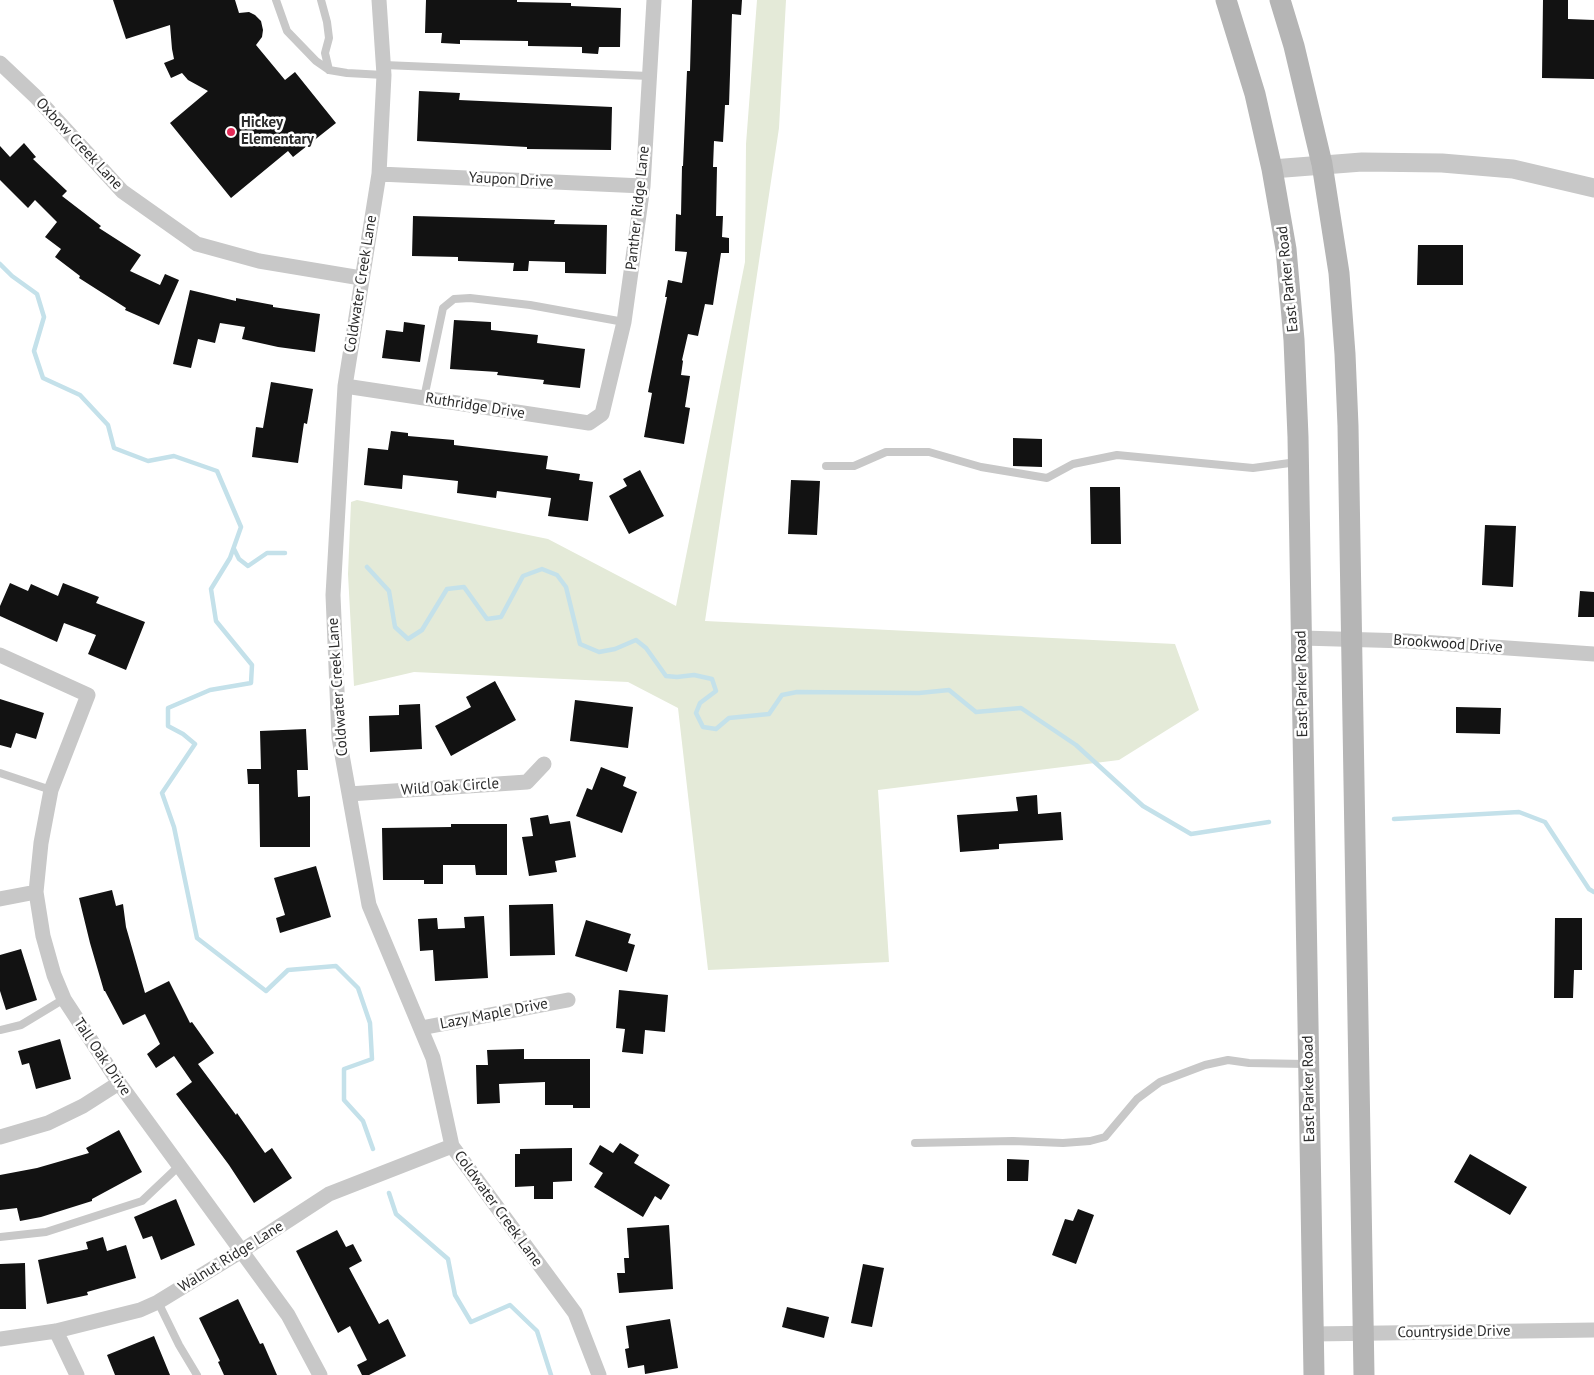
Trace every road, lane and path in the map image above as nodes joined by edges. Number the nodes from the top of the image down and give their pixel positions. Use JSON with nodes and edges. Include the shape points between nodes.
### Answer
{"nodes":[{"id":1,"x":276,"y":0,"type":"edge"},
{"id":2,"x":321,"y":0,"type":"edge"},
{"id":3,"x":379,"y":0,"type":"edge"},
{"id":4,"x":654,"y":0,"type":"edge"},
{"id":5,"x":1226,"y":0,"type":"edge"},
{"id":6,"x":1280,"y":0,"type":"edge"},
{"id":7,"x":0,"y":63,"type":"edge"},
{"id":8,"x":329,"y":70,"type":"junction"},
{"id":9,"x":384,"y":70,"type":"junction"},
{"id":10,"x":649,"y":76,"type":"junction"},
{"id":11,"x":1322,"y":164,"type":"junction"},
{"id":12,"x":1272,"y":169,"type":"junction"},
{"id":13,"x":379,"y":174,"type":"junction"},
{"id":14,"x":643,"y":186,"type":"junction"},
{"id":15,"x":1594,"y":188,"type":"edge"},
{"id":16,"x":362,"y":278,"type":"junction"},
{"id":17,"x":624,"y":322,"type":"junction"},
{"id":18,"x":345,"y":386,"type":"junction"},
{"id":19,"x":424,"y":398,"type":"junction"},
{"id":20,"x":602,"y":414,"type":"joint"},
{"id":21,"x":1299,"y":462,"type":"junction"},
{"id":22,"x":826,"y":466,"type":"dead end"},
{"id":23,"x":1302,"y":638,"type":"junction"},
{"id":24,"x":1352,"y":639,"type":"junction"},
{"id":25,"x":1594,"y":654,"type":"edge"},
{"id":26,"x":0,"y":655,"type":"edge"},
{"id":27,"x":544,"y":764,"type":"dead end"},
{"id":28,"x":0,"y":773,"type":"edge"},
{"id":29,"x":51,"y":790,"type":"junction"},
{"id":30,"x":349,"y":794,"type":"junction"},
{"id":31,"x":36,"y":892,"type":"junction"},
{"id":32,"x":0,"y":899,"type":"edge"},
{"id":33,"x":64,"y":999,"type":"junction"},
{"id":34,"x":568,"y":1000,"type":"dead end"},
{"id":35,"x":421,"y":1028,"type":"junction"},
{"id":36,"x":0,"y":1030,"type":"edge"},
{"id":37,"x":1308,"y":1064,"type":"junction"},
{"id":38,"x":119,"y":1083,"type":"junction"},
{"id":39,"x":0,"y":1137,"type":"edge"},
{"id":40,"x":915,"y":1143,"type":"dead end"},
{"id":41,"x":452,"y":1146,"type":"junction"},
{"id":42,"x":179,"y":1166,"type":"junction"},
{"id":43,"x":0,"y":1237,"type":"edge"},
{"id":44,"x":243,"y":1250,"type":"junction"},
{"id":45,"x":158,"y":1302,"type":"junction"},
{"id":46,"x":1594,"y":1330,"type":"edge"},
{"id":47,"x":56,"y":1331,"type":"junction"},
{"id":48,"x":1313,"y":1334,"type":"junction"},
{"id":49,"x":1363,"y":1334,"type":"junction"},
{"id":50,"x":0,"y":1339,"type":"edge"},
{"id":51,"x":77,"y":1375,"type":"edge"},
{"id":52,"x":197,"y":1375,"type":"edge"},
{"id":53,"x":320,"y":1375,"type":"edge"},
{"id":54,"x":599,"y":1375,"type":"edge"},
{"id":55,"x":1314,"y":1375,"type":"edge"},
{"id":56,"x":1364,"y":1375,"type":"edge"}],
"edges":[{"from":1,"to":8,"type":"lane","via":[[287,31]]},
{"from":2,"to":8,"type":"lane","via":[[329,38],[325,53]]},
{"from":3,"to":9,"type":"street","name":"Coldwater Creek Lane"},
{"from":4,"to":10,"type":"street","name":"Panther Ridge Lane"},
{"from":5,"to":12,"type":"main road","name":"East Parker Road","via":[[1255,94]]},
{"from":6,"to":11,"type":"main road","via":[[1299,64]]},
{"from":7,"to":16,"type":"street","name":"Oxbow Creek Lane","via":[[35,96],[122,191],[197,244],[259,261]]},
{"from":8,"to":9,"type":"lane","via":[[347,73]]},
{"from":9,"to":10,"type":"lane"},
{"from":9,"to":13,"type":"street","name":"Coldwater Creek Lane"},
{"from":10,"to":14,"type":"street","name":"Panther Ridge Lane"},
{"from":11,"to":12,"type":"street"},
{"from":11,"to":15,"type":"street","via":[[1384,161],[1476,165],[1529,172]]},
{"from":11,"to":24,"type":"main road","via":[[1337,257],[1343,329]]},
{"from":12,"to":21,"type":"main road","name":"East Parker Road","via":[[1286,248],[1297,384]]},
{"from":13,"to":14,"type":"street","name":"Yaupon Drive"},
{"from":13,"to":16,"type":"street","name":"Coldwater Creek Lane"},
{"from":14,"to":17,"type":"street","name":"Panther Ridge Lane"},
{"from":16,"to":18,"type":"street","name":"Coldwater Creek Lane"},
{"from":17,"to":19,"type":"lane","via":[[530,306],[454,299],[443,308]]},
{"from":17,"to":20,"type":"street","name":"Panther Ridge Lane"},
{"from":18,"to":19,"type":"street","name":"Ruthridge Drive"},
{"from":18,"to":30,"type":"street","name":"Coldwater Creek Lane","via":[[333,595],[339,738]]},
{"from":19,"to":20,"type":"street","name":"Ruthridge Drive","via":[[589,423]]},
{"from":21,"to":22,"type":"lane","via":[[1253,468],[1118,455],[1073,464],[1047,478],[981,467],[929,452],[886,452],[854,466]]},
{"from":21,"to":23,"type":"main road","name":"East Parker Road"},
{"from":23,"to":24,"type":"street","name":"Brookwood Drive"},
{"from":23,"to":37,"type":"main road","name":"East Parker Road"},
{"from":24,"to":25,"type":"street","name":"Brookwood Drive"},
{"from":24,"to":49,"type":"main road"},
{"from":26,"to":29,"type":"street","name":"Tall Oak Drive","via":[[88,694]]},
{"from":27,"to":30,"type":"street","name":"Wild Oak Circle","via":[[527,782]]},
{"from":28,"to":29,"type":"lane"},
{"from":29,"to":31,"type":"street","name":"Tall Oak Drive"},
{"from":30,"to":35,"type":"street","name":"Coldwater Creek Lane","via":[[369,905]]},
{"from":31,"to":32,"type":"street"},
{"from":31,"to":33,"type":"street","name":"Tall Oak Drive","via":[[43,936]]},
{"from":33,"to":36,"type":"lane","via":[[21,1025]]},
{"from":33,"to":38,"type":"street","name":"Tall Oak Drive"},
{"from":34,"to":35,"type":"street","name":"Lazy Maple Drive"},
{"from":35,"to":41,"type":"street","name":"Coldwater Creek Lane","via":[[433,1058]]},
{"from":37,"to":40,"type":"lane","via":[[1228,1060],[1206,1065],[1160,1082],[1137,1099],[1105,1136],[1090,1141]]},
{"from":37,"to":48,"type":"main road","name":"East Parker Road"},
{"from":38,"to":39,"type":"street","via":[[48,1124]]},
{"from":38,"to":42,"type":"street","name":"Tall Oak Drive"},
{"from":41,"to":44,"type":"street","name":"Walnut Ridge Lane","via":[[329,1194]]},
{"from":41,"to":54,"type":"street","name":"Coldwater Creek Lane","via":[[575,1313]]},
{"from":42,"to":43,"type":"lane","via":[[142,1201],[46,1232]]},
{"from":42,"to":44,"type":"street","name":"Tall Oak Drive"},
{"from":44,"to":45,"type":"street","name":"Walnut Ridge Lane"},
{"from":44,"to":53,"type":"street","name":"Tall Oak Drive","via":[[288,1315]]},
{"from":45,"to":47,"type":"street","name":"Walnut Ridge Lane","via":[[140,1310]]},
{"from":45,"to":52,"type":"lane"},
{"from":46,"to":49,"type":"street","name":"Countryside Drive"},
{"from":47,"to":50,"type":"street","name":"Walnut Ridge Lane"},
{"from":47,"to":51,"type":"street"},
{"from":48,"to":49,"type":"street","name":"Countryside Drive"},
{"from":48,"to":55,"type":"main road","name":"East Parker Road"},
{"from":49,"to":56,"type":"main road"}]}
